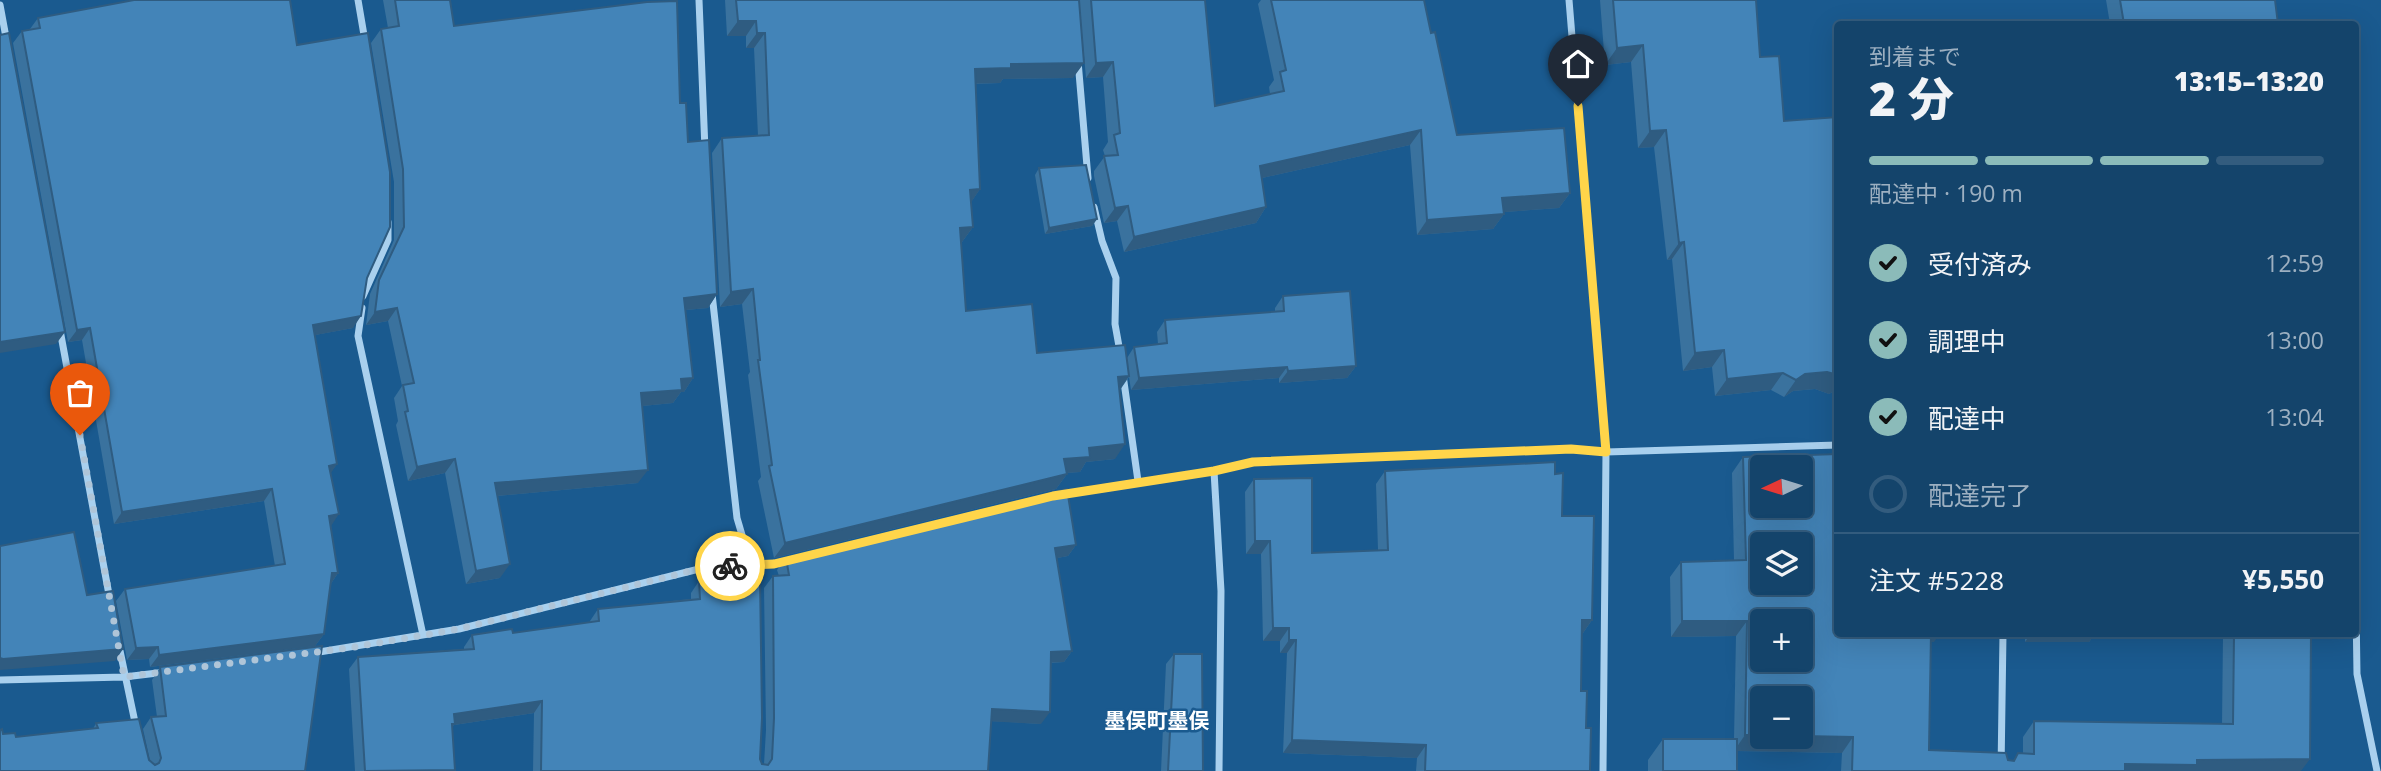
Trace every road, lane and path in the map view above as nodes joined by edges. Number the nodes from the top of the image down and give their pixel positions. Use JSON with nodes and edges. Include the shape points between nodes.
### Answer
{"nodes":[{"id":1,"x":358,"y":0,"type":"edge"},
{"id":2,"x":699,"y":0,"type":"edge"},
{"id":3,"x":1569,"y":0,"type":"edge"},
{"id":4,"x":0,"y":5,"type":"edge"},
{"id":5,"x":8,"y":47,"type":"edge"},
{"id":6,"x":367,"y":52,"type":"edge"},
{"id":7,"x":1077,"y":53,"type":"edge"},
{"id":8,"x":705,"y":157,"type":"edge"},
{"id":9,"x":1090,"y":190,"type":"edge"},
{"id":10,"x":1093,"y":202,"type":"edge"},
{"id":11,"x":388,"y":217,"type":"edge"},
{"id":12,"x":710,"y":281,"type":"edge"},
{"id":13,"x":58,"y":321,"type":"edge"},
{"id":14,"x":1834,"y":445,"type":"edge"},
{"id":15,"x":1606,"y":452,"type":"junction"},
{"id":16,"x":1214,"y":471,"type":"junction"},
{"id":17,"x":1138,"y":481,"type":"junction"},
{"id":18,"x":1053,"y":496,"type":"edge"},
{"id":19,"x":799,"y":559,"type":"edge"},
{"id":20,"x":752,"y":565,"type":"junction"},
{"id":21,"x":759,"y":592,"type":"edge"},
{"id":22,"x":112,"y":609,"type":"edge"},
{"id":23,"x":423,"y":635,"type":"junction"},
{"id":24,"x":117,"y":636,"type":"edge"},
{"id":25,"x":2003,"y":637,"type":"edge"},
{"id":26,"x":2356,"y":637,"type":"edge"},
{"id":27,"x":301,"y":654,"type":"edge"},
{"id":28,"x":179,"y":670,"type":"edge"},
{"id":29,"x":124,"y":677,"type":"junction"},
{"id":30,"x":0,"y":680,"type":"edge"},
{"id":31,"x":137,"y":731,"type":"edge"},
{"id":32,"x":1219,"y":771,"type":"edge"},
{"id":33,"x":1604,"y":771,"type":"edge"},
{"id":34,"x":2001,"y":771,"type":"edge"},
{"id":35,"x":2377,"y":771,"type":"edge"}],
"edges":[{"from":1,"to":6,"type":"street"},
{"from":2,"to":8,"type":"street"},
{"from":3,"to":15,"type":"street"},
{"from":4,"to":5,"type":"street"},
{"from":7,"to":9,"type":"street"},
{"from":10,"to":17,"type":"street","via":[[1116,278],[1115,324]]},
{"from":11,"to":23,"type":"street","via":[[388,240],[364,292],[358,336]]},
{"from":12,"to":20,"type":"street","via":[[737,518]]},
{"from":13,"to":22,"type":"street"},
{"from":14,"to":15,"type":"street"},
{"from":15,"to":16,"type":"street","via":[[1571,449],[1253,462]]},
{"from":15,"to":33,"type":"street"},
{"from":16,"to":17,"type":"street"},
{"from":16,"to":32,"type":"street","via":[[1221,591]]},
{"from":17,"to":18,"type":"street"},
{"from":19,"to":20,"type":"street"},
{"from":20,"to":21,"type":"street"},
{"from":20,"to":23,"type":"street","via":[[711,566]]},
{"from":23,"to":27,"type":"street"},
{"from":24,"to":29,"type":"street"},
{"from":25,"to":34,"type":"street"},
{"from":26,"to":35,"type":"street","via":[[2357,674]]},
{"from":28,"to":29,"type":"street"},
{"from":29,"to":30,"type":"street"},
{"from":29,"to":31,"type":"street"}]}
